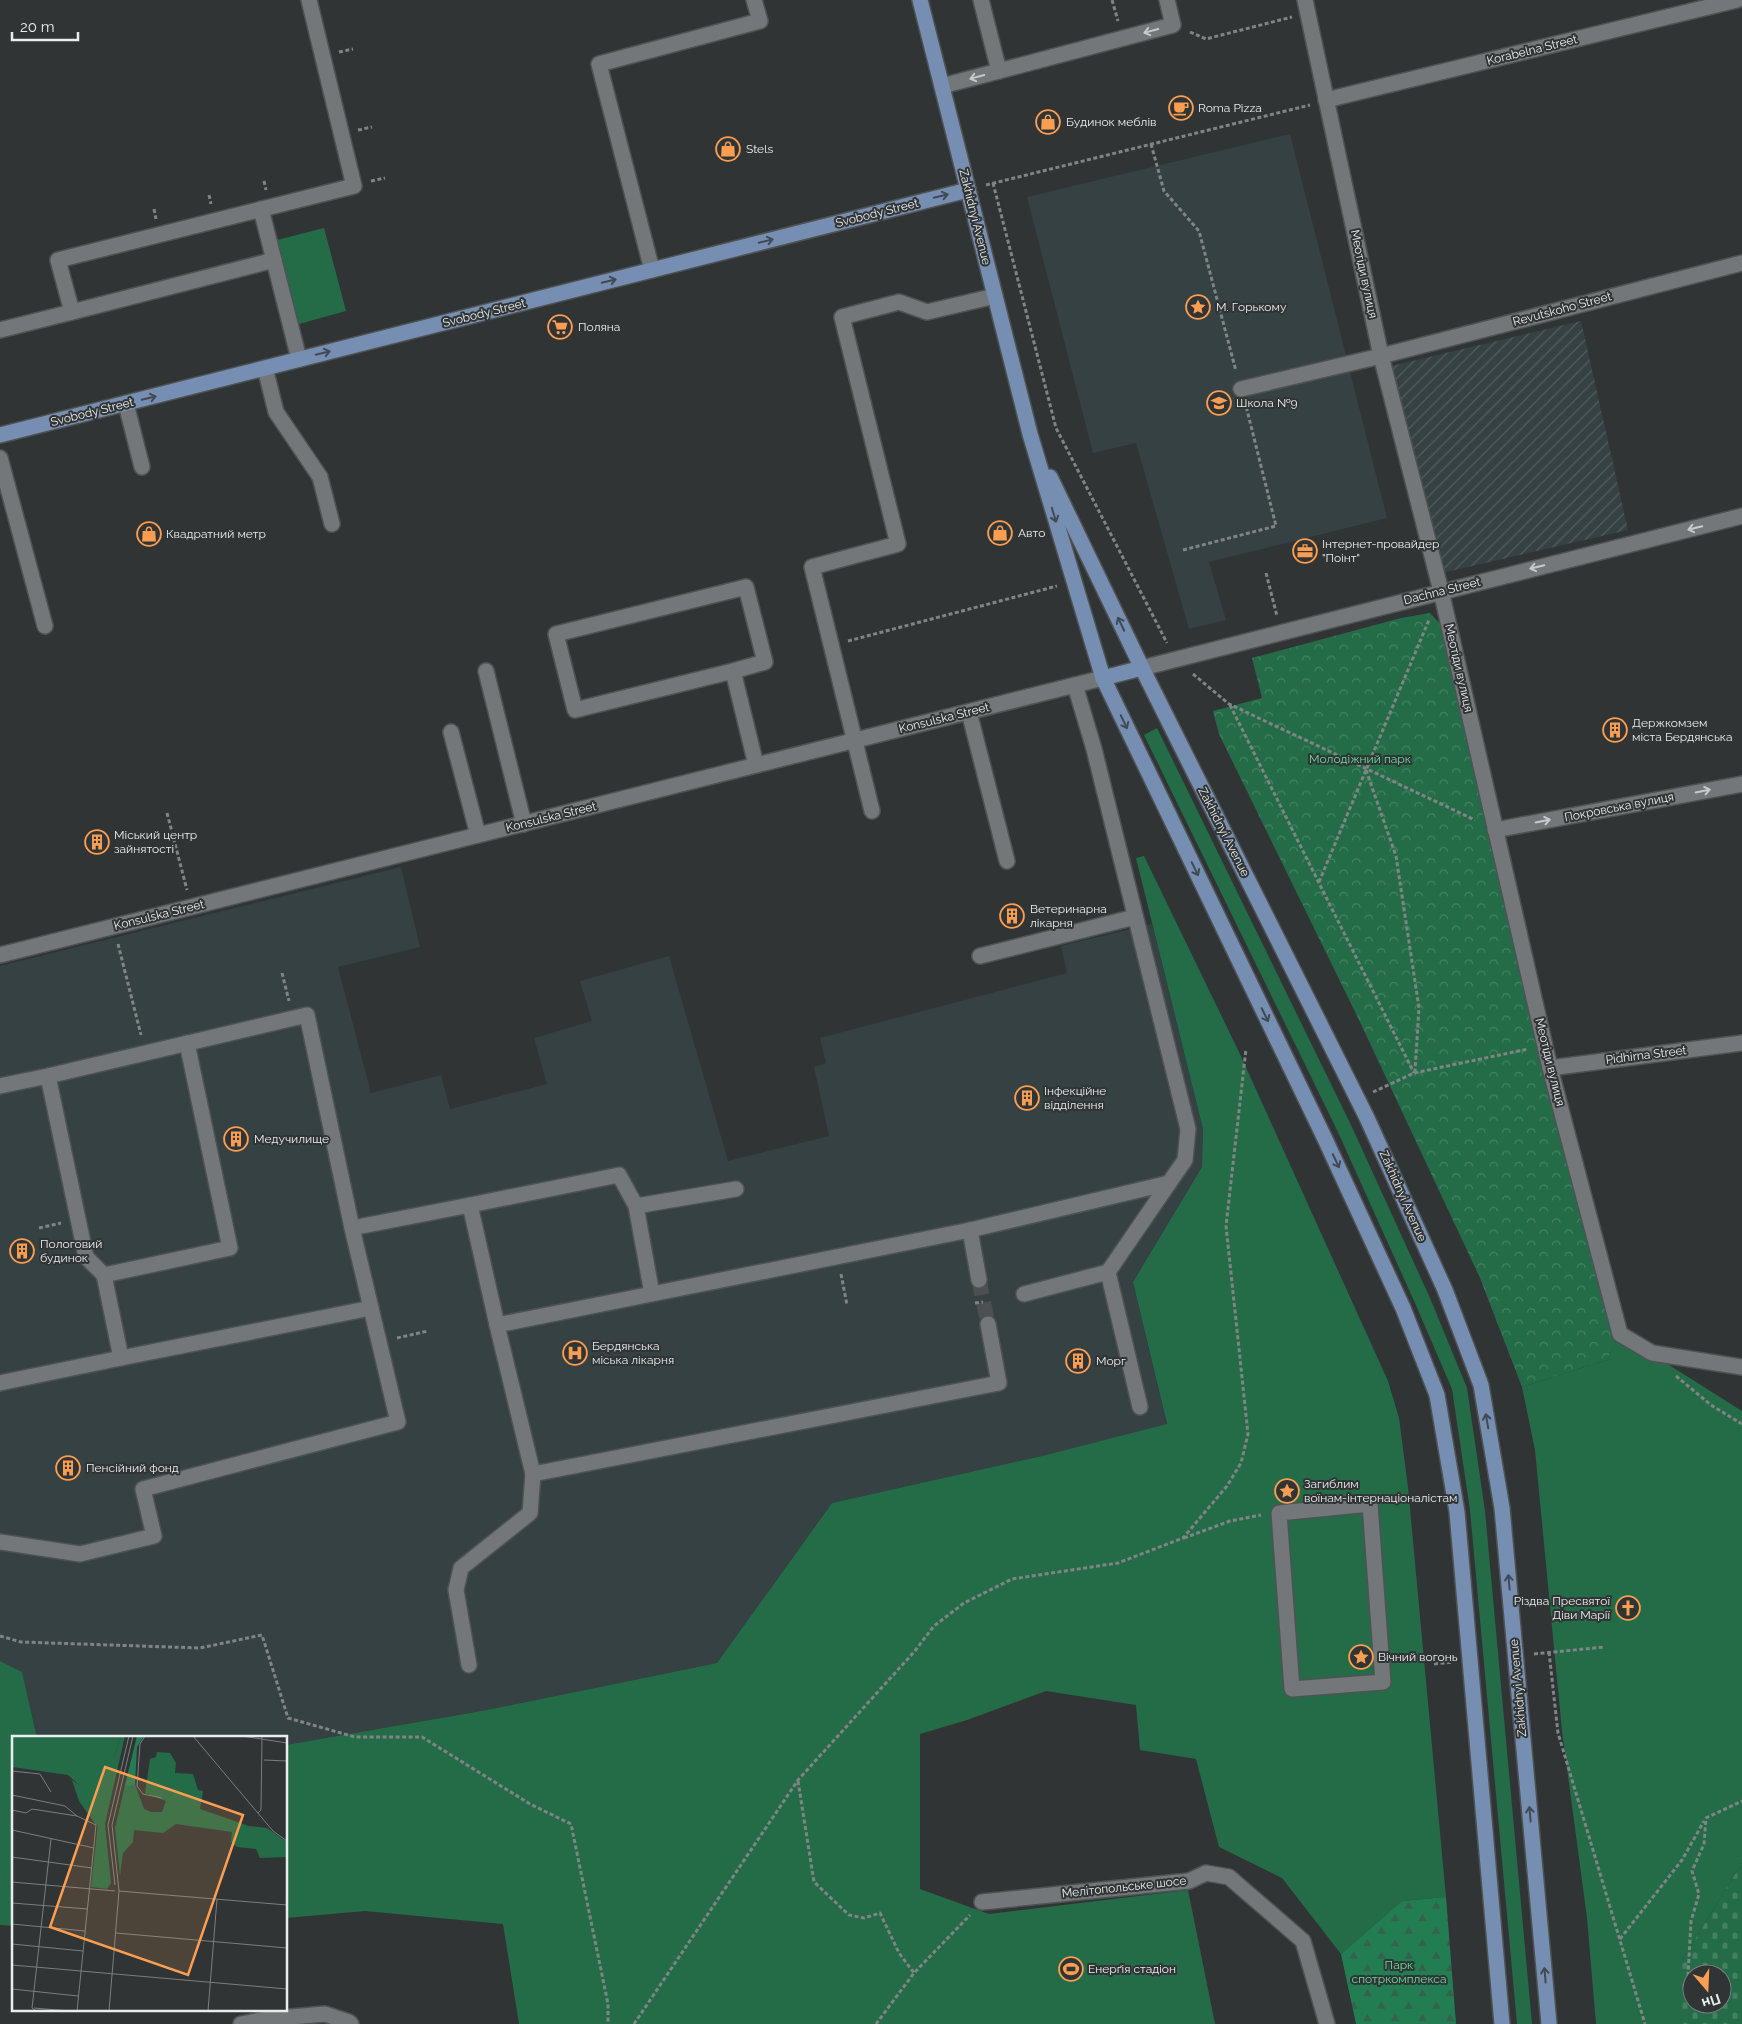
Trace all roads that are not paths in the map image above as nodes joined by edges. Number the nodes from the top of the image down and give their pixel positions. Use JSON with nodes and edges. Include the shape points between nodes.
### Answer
{"nodes":[{"id":1,"x":309,"y":0,"type":"edge"},
{"id":2,"x":754,"y":0,"type":"edge"},
{"id":3,"x":920,"y":0,"type":"edge"},
{"id":4,"x":981,"y":0,"type":"edge"},
{"id":5,"x":1167,"y":0,"type":"edge"},
{"id":6,"x":1737,"y":0,"type":"edge"},
{"id":7,"x":1306,"y":6,"type":"edge"},
{"id":8,"x":999,"y":71,"type":"junction"},
{"id":9,"x":942,"y":86,"type":"junction"},
{"id":10,"x":1326,"y":100,"type":"junction"},
{"id":11,"x":968,"y":190,"type":"junction"},
{"id":12,"x":261,"y":209,"type":"junction"},
{"id":13,"x":274,"y":260,"type":"junction"},
{"id":14,"x":1742,"y":262,"type":"edge"},
{"id":15,"x":652,"y":270,"type":"junction"},
{"id":16,"x":995,"y":296,"type":"junction"},
{"id":17,"x":72,"y":312,"type":"junction"},
{"id":18,"x":0,"y":330,"type":"edge"},
{"id":19,"x":1381,"y":356,"type":"junction"},
{"id":20,"x":299,"y":359,"type":"junction"},
{"id":21,"x":265,"y":368,"type":"junction"},
{"id":22,"x":1241,"y":389,"type":"road end"},
{"id":23,"x":126,"y":404,"type":"junction"},
{"id":24,"x":1030,"y":434,"type":"junction"},
{"id":25,"x":0,"y":436,"type":"edge"},
{"id":26,"x":0,"y":458,"type":"edge"},
{"id":27,"x":142,"y":467,"type":"dead end"},
{"id":28,"x":1742,"y":516,"type":"edge"},
{"id":29,"x":332,"y":524,"type":"dead end"},
{"id":30,"x":1441,"y":591,"type":"junction"},
{"id":31,"x":45,"y":626,"type":"dead end"},
{"id":32,"x":1142,"y":668,"type":"junction"},
{"id":33,"x":732,"y":670,"type":"junction"},
{"id":34,"x":486,"y":671,"type":"dead end"},
{"id":35,"x":1103,"y":678,"type":"junction"},
{"id":36,"x":1075,"y":685,"type":"junction"},
{"id":37,"x":969,"y":712,"type":"junction"},
{"id":38,"x":451,"y":732,"type":"dead end"},
{"id":39,"x":854,"y":741,"type":"junction"},
{"id":40,"x":756,"y":766,"type":"junction"},
{"id":41,"x":1741,"y":787,"type":"edge"},
{"id":42,"x":872,"y":811,"type":"dead end"},
{"id":43,"x":524,"y":824,"type":"junction"},
{"id":44,"x":1496,"y":830,"type":"junction"},
{"id":45,"x":478,"y":835,"type":"junction"},
{"id":46,"x":1007,"y":861,"type":"dead end"},
{"id":47,"x":1135,"y":917,"type":"junction"},
{"id":48,"x":0,"y":955,"type":"edge"},
{"id":49,"x":980,"y":956,"type":"dead end"},
{"id":50,"x":187,"y":1043,"type":"junction"},
{"id":51,"x":1742,"y":1043,"type":"edge"},
{"id":52,"x":1550,"y":1068,"type":"junction"},
{"id":53,"x":48,"y":1076,"type":"junction"},
{"id":54,"x":0,"y":1086,"type":"edge"},
{"id":55,"x":1169,"y":1183,"type":"junction"},
{"id":56,"x":736,"y":1189,"type":"dead end"},
{"id":57,"x":470,"y":1205,"type":"junction"},
{"id":58,"x":636,"y":1206,"type":"junction"},
{"id":59,"x":352,"y":1228,"type":"junction"},
{"id":60,"x":970,"y":1230,"type":"junction"},
{"id":61,"x":1108,"y":1272,"type":"junction"},
{"id":62,"x":104,"y":1275,"type":"junction"},
{"id":63,"x":979,"y":1280,"type":"tunnel mouth"},
{"id":64,"x":652,"y":1294,"type":"junction"},
{"id":65,"x":1024,"y":1294,"type":"dead end"},
{"id":66,"x":371,"y":1308,"type":"junction"},
{"id":67,"x":988,"y":1324,"type":"tunnel mouth"},
{"id":68,"x":497,"y":1325,"type":"junction"},
{"id":69,"x":121,"y":1358,"type":"junction"},
{"id":70,"x":1742,"y":1367,"type":"edge"},
{"id":71,"x":0,"y":1383,"type":"edge"},
{"id":72,"x":1140,"y":1407,"type":"dead end"},
{"id":73,"x":533,"y":1474,"type":"junction"},
{"id":74,"x":1279,"y":1513,"type":"joint"},
{"id":75,"x":0,"y":1542,"type":"edge"},
{"id":76,"x":469,"y":1665,"type":"dead end"},
{"id":77,"x":982,"y":1902,"type":"road end"},
{"id":78,"x":242,"y":2024,"type":"edge"},
{"id":79,"x":351,"y":2024,"type":"edge"},
{"id":80,"x":1327,"y":2024,"type":"edge"},
{"id":81,"x":1502,"y":2024,"type":"edge"},
{"id":82,"x":1549,"y":2024,"type":"edge"}],
"edges":[{"from":1,"to":12,"type":"street","via":[[354,186]]},
{"from":2,"to":15,"type":"street","via":[[760,21],[599,64]]},
{"from":3,"to":9,"type":"main road","name":"Zakhidnyi Avenue"},
{"from":4,"to":8,"type":"street"},
{"from":5,"to":8,"type":"street","one_way":true,"via":[[1173,25]]},
{"from":6,"to":10,"type":"street","name":"Korabelna Street"},
{"from":7,"to":10,"type":"street","name":"Меотіди вулиця"},
{"from":8,"to":9,"type":"street","one_way":true},
{"from":9,"to":11,"type":"main road","name":"Zakhidnyi Avenue"},
{"from":10,"to":19,"type":"street","name":"Меотіди вулиця"},
{"from":15,"to":11,"type":"main road","name":"Svobody Street","one_way":true},
{"from":11,"to":16,"type":"main road","name":"Zakhidnyi Avenue"},
{"from":12,"to":13,"type":"street"},
{"from":12,"to":17,"type":"street","via":[[58,260]]},
{"from":13,"to":17,"type":"street"},
{"from":13,"to":20,"type":"street"},
{"from":14,"to":19,"type":"street","name":"Revutskoho Street"},
{"from":20,"to":15,"type":"main road","name":"Svobody Street","one_way":true},
{"from":16,"to":24,"type":"main road","name":"Zakhidnyi Avenue"},
{"from":16,"to":39,"type":"street","via":[[927,312],[899,302],[842,317],[898,544],[812,567]]},
{"from":17,"to":18,"type":"street"},
{"from":19,"to":22,"type":"street","name":"Revutskoho Street"},
{"from":19,"to":30,"type":"street","name":"Меотіди вулиця"},
{"from":20,"to":21,"type":"main road","name":"Svobody Street"},
{"from":23,"to":21,"type":"main road","name":"Svobody Street","one_way":true},
{"from":21,"to":29,"type":"street","via":[[276,412],[320,477]]},
{"from":23,"to":25,"type":"main road","name":"Svobody Street"},
{"from":23,"to":27,"type":"street"},
{"from":32,"to":24,"type":"main road","name":"Zakhidnyi Avenue","one_way":true},
{"from":24,"to":35,"type":"main road","name":"Zakhidnyi Avenue","one_way":true},
{"from":26,"to":31,"type":"street"},
{"from":28,"to":30,"type":"street","name":"Dachna Street","one_way":true},
{"from":30,"to":32,"type":"street","name":"Dachna Street"},
{"from":30,"to":44,"type":"street","name":"Меотіди вулиця"},
{"from":32,"to":35,"type":"main road"},
{"from":82,"to":32,"type":"main road","name":"Zakhidnyi Avenue","one_way":true,"via":[[1502,1508],[1480,1385],[1445,1290],[1358,1099]]},
{"from":33,"to":33,"type":"street","via":[[765,662],[746,587],[556,634],[575,710]]},
{"from":33,"to":40,"type":"street"},
{"from":34,"to":43,"type":"street"},
{"from":35,"to":36,"type":"street","name":"Konsulska Street"},
{"from":35,"to":81,"type":"main road","name":"Zakhidnyi Avenue","one_way":true,"via":[[1325,1139],[1403,1308],[1437,1395],[1457,1512]]},
{"from":36,"to":37,"type":"street","name":"Konsulska Street"},
{"from":36,"to":47,"type":"street"},
{"from":37,"to":39,"type":"street","name":"Konsulska Street"},
{"from":37,"to":46,"type":"street"},
{"from":38,"to":45,"type":"street"},
{"from":39,"to":40,"type":"street","name":"Konsulska Street"},
{"from":39,"to":42,"type":"street"},
{"from":40,"to":43,"type":"street","name":"Konsulska Street"},
{"from":44,"to":41,"type":"street","name":"Покровська вулиця","one_way":true},
{"from":43,"to":45,"type":"street","name":"Konsulska Street"},
{"from":44,"to":52,"type":"street","name":"Меотіди вулиця"},
{"from":45,"to":48,"type":"street","name":"Konsulska Street"},
{"from":47,"to":49,"type":"street"},
{"from":47,"to":55,"type":"street","via":[[1188,1130],[1185,1160]]},
{"from":50,"to":53,"type":"street"},
{"from":50,"to":59,"type":"street","via":[[307,1015]]},
{"from":50,"to":62,"type":"street","via":[[230,1248]]},
{"from":51,"to":52,"type":"street","name":"Pidhirna Street"},
{"from":52,"to":70,"type":"street","name":"Меотіди вулиця","via":[[1620,1334],[1652,1353]]},
{"from":53,"to":54,"type":"street"},
{"from":53,"to":62,"type":"street","via":[[86,1257]]},
{"from":55,"to":60,"type":"street"},
{"from":55,"to":61,"type":"street"},
{"from":56,"to":58,"type":"street"},
{"from":57,"to":58,"type":"street","via":[[619,1175]]},
{"from":57,"to":59,"type":"street"},
{"from":57,"to":68,"type":"street"},
{"from":58,"to":64,"type":"street"},
{"from":59,"to":66,"type":"street"},
{"from":60,"to":63,"type":"street"},
{"from":60,"to":64,"type":"street"},
{"from":61,"to":65,"type":"street"},
{"from":61,"to":72,"type":"street"},
{"from":62,"to":69,"type":"street"},
{"from":64,"to":68,"type":"street"},
{"from":66,"to":69,"type":"street"},
{"from":66,"to":75,"type":"street","via":[[398,1422],[143,1489],[154,1536],[80,1554]]},
{"from":67,"to":73,"type":"street","via":[[999,1383]]},
{"from":68,"to":73,"type":"street"},
{"from":69,"to":71,"type":"street"},
{"from":73,"to":76,"type":"street","via":[[530,1513],[461,1568],[456,1590]]},
{"from":74,"to":74,"type":"street","via":[[1370,1504],[1383,1682],[1292,1689]]},
{"from":77,"to":80,"type":"street","name":"Мелітопольське шосе","via":[[1189,1881],[1206,1873],[1229,1877],[1303,1942]]},
{"from":78,"to":79,"type":"street","via":[[325,2014]]}]}
